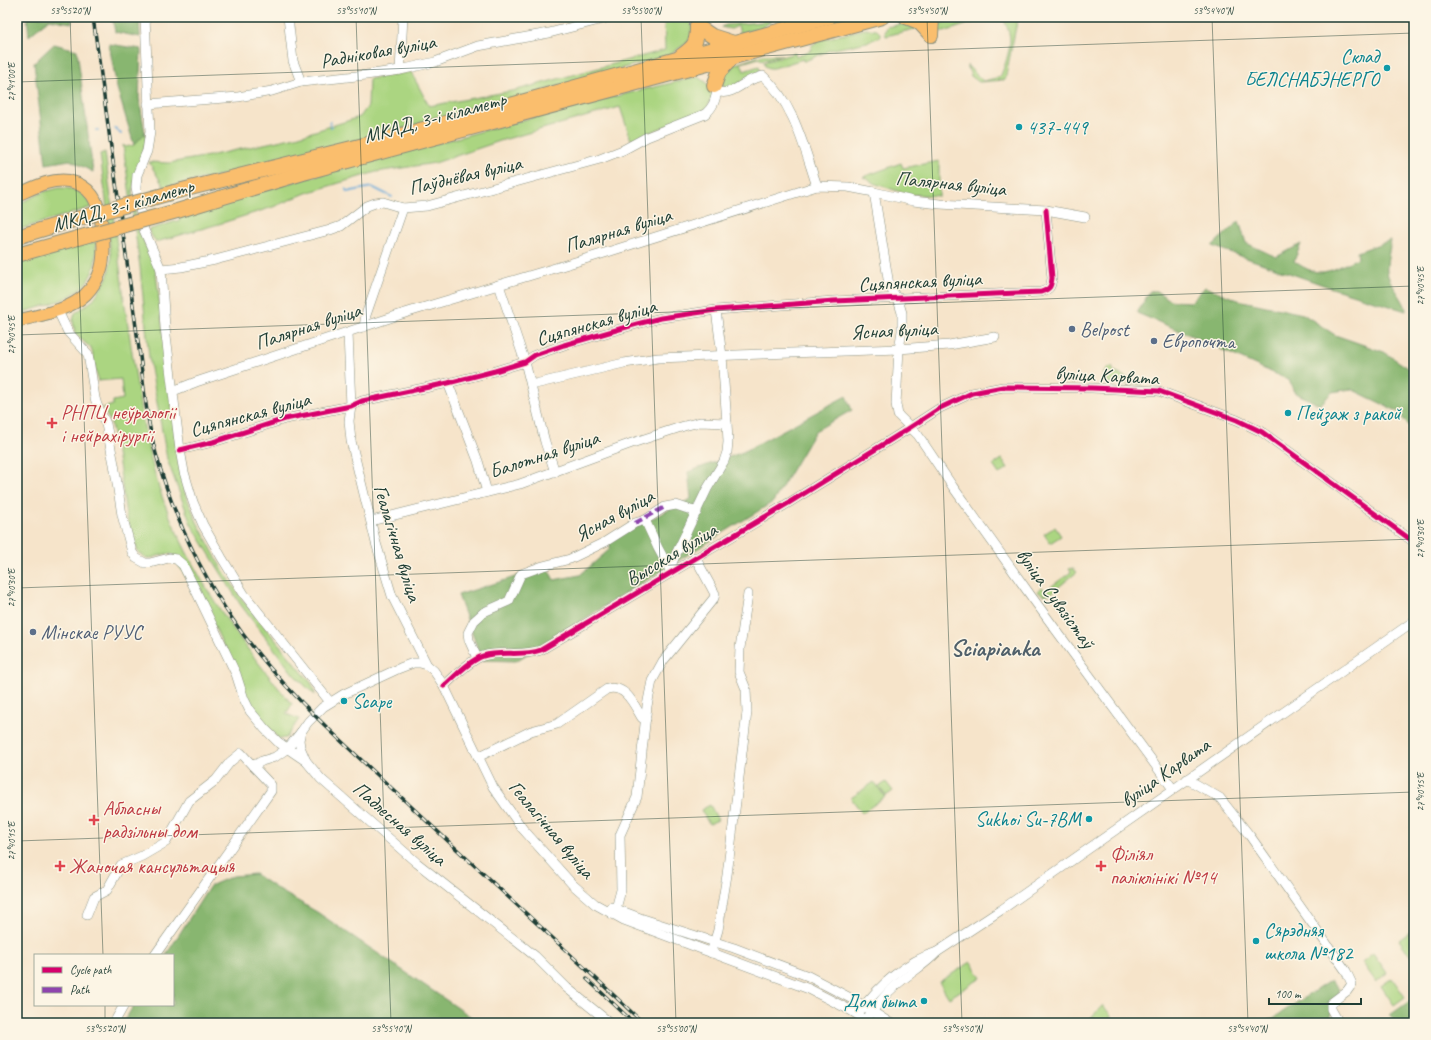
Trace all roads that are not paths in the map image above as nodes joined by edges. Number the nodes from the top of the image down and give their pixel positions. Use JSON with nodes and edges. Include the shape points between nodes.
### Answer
{"nodes":[{"id":1,"x":145,"y":17,"type":"edge"},
{"id":2,"x":288,"y":17,"type":"edge"},
{"id":3,"x":402,"y":17,"type":"edge"},
{"id":4,"x":611,"y":17,"type":"edge"},
{"id":5,"x":829,"y":17,"type":"edge"},
{"id":6,"x":882,"y":17,"type":"edge"},
{"id":7,"x":906,"y":17,"type":"edge"},
{"id":8,"x":932,"y":17,"type":"edge"},
{"id":9,"x":694,"y":21,"type":"edge"},
{"id":10,"x":733,"y":50,"type":"junction"},
{"id":11,"x":678,"y":59,"type":"junction"},
{"id":12,"x":688,"y":69,"type":"junction"},
{"id":13,"x":400,"y":70,"type":"junction"},
{"id":14,"x":302,"y":82,"type":"junction"},
{"id":15,"x":716,"y":88,"type":"junction"},
{"id":16,"x":148,"y":104,"type":"junction"},
{"id":17,"x":817,"y":186,"type":"junction"},
{"id":18,"x":874,"y":192,"type":"junction"},
{"id":19,"x":17,"y":195,"type":"edge"},
{"id":20,"x":403,"y":208,"type":"junction"},
{"id":21,"x":1046,"y":210,"type":"junction"},
{"id":22,"x":1085,"y":217,"type":"dead end"},
{"id":23,"x":17,"y":237,"type":"edge"},
{"id":24,"x":17,"y":255,"type":"edge"},
{"id":25,"x":161,"y":269,"type":"junction"},
{"id":26,"x":499,"y":285,"type":"junction"},
{"id":27,"x":896,"y":297,"type":"junction"},
{"id":28,"x":57,"y":309,"type":"junction"},
{"id":29,"x":716,"y":310,"type":"junction"},
{"id":30,"x":17,"y":321,"type":"edge"},
{"id":31,"x":364,"y":327,"type":"junction"},
{"id":32,"x":348,"y":333,"type":"junction"},
{"id":33,"x":995,"y":337,"type":"dead end"},
{"id":34,"x":899,"y":349,"type":"junction"},
{"id":35,"x":722,"y":356,"type":"junction"},
{"id":36,"x":525,"y":362,"type":"junction"},
{"id":37,"x":448,"y":383,"type":"junction"},
{"id":38,"x":531,"y":385,"type":"junction"},
{"id":39,"x":173,"y":391,"type":"junction"},
{"id":40,"x":351,"y":406,"type":"junction"},
{"id":41,"x":727,"y":423,"type":"junction"},
{"id":42,"x":910,"y":428,"type":"junction"},
{"id":43,"x":180,"y":450,"type":"junction"},
{"id":44,"x":555,"y":472,"type":"junction"},
{"id":45,"x":487,"y":492,"type":"junction"},
{"id":46,"x":697,"y":512,"type":"junction"},
{"id":47,"x":645,"y":520,"type":"junction"},
{"id":48,"x":371,"y":521,"type":"junction"},
{"id":49,"x":1414,"y":542,"type":"edge"},
{"id":50,"x":696,"y":557,"type":"junction"},
{"id":51,"x":671,"y":572,"type":"junction"},
{"id":52,"x":748,"y":594,"type":"dead end"},
{"id":53,"x":1414,"y":621,"type":"edge"},
{"id":54,"x":477,"y":658,"type":"junction"},
{"id":55,"x":427,"y":666,"type":"junction"},
{"id":56,"x":444,"y":686,"type":"junction"},
{"id":57,"x":330,"y":702,"type":"junction"},
{"id":58,"x":646,"y":719,"type":"junction"},
{"id":59,"x":300,"y":732,"type":"junction"},
{"id":60,"x":288,"y":748,"type":"junction"},
{"id":61,"x":478,"y":756,"type":"junction"},
{"id":62,"x":306,"y":761,"type":"junction"},
{"id":63,"x":254,"y":766,"type":"junction"},
{"id":64,"x":1187,"y":778,"type":"junction"},
{"id":65,"x":1173,"y":788,"type":"junction"},
{"id":66,"x":614,"y":912,"type":"junction"},
{"id":67,"x":87,"y":915,"type":"dead end"},
{"id":68,"x":715,"y":942,"type":"junction"},
{"id":69,"x":937,"y":952,"type":"junction"},
{"id":70,"x":711,"y":953,"type":"junction"},
{"id":71,"x":156,"y":954,"type":"edge"},
{"id":72,"x":123,"y":1006,"type":"edge"},
{"id":73,"x":864,"y":1006,"type":"junction"},
{"id":74,"x":873,"y":1012,"type":"junction"},
{"id":75,"x":858,"y":1015,"type":"junction"},
{"id":76,"x":869,"y":1022,"type":"edge"},
{"id":77,"x":114,"y":1023,"type":"edge"},
{"id":78,"x":610,"y":1023,"type":"edge"},
{"id":79,"x":890,"y":1023,"type":"edge"},
{"id":80,"x":1339,"y":1023,"type":"edge"}],
"edges":[{"from":1,"to":16,"type":"street"},
{"from":2,"to":14,"type":"street","via":[[293,61]]},
{"from":3,"to":13,"type":"street"},
{"from":4,"to":13,"type":"street","name":"Радніковая вуліца","via":[[549,33],[478,46],[435,62]]},
{"from":5,"to":10,"type":"highway","name":"МКАД, 3-і кіламетр"},
{"from":6,"to":10,"type":"highway","name":"МКАД, 3-і кіламетр"},
{"from":7,"to":8,"type":"highway","via":[[919,22],[931,35]]},
{"from":9,"to":10,"type":"highway"},
{"from":9,"to":11,"type":"highway","via":[[697,39],[695,45]]},
{"from":10,"to":11,"type":"highway","name":"МКАД, 3-і кіламетр"},
{"from":10,"to":12,"type":"highway","name":"МКАД, 3-і кіламетр"},
{"from":10,"to":15,"type":"highway","via":[[719,72]]},
{"from":11,"to":23,"type":"highway","name":"МКАД, 3-і кіламетр","bridge":true,"via":[[380,140],[174,192]]},
{"from":12,"to":15,"type":"highway","via":[[703,74]]},
{"from":12,"to":24,"type":"highway","name":"МКАД, 3-і кіламетр","bridge":true,"via":[[303,173]]},
{"from":13,"to":14,"type":"street","name":"Радніковая вуліца"},
{"from":14,"to":16,"type":"street","name":"Радніковая вуліца","via":[[238,97]]},
{"from":15,"to":17,"type":"street","via":[[721,93],[729,92],[763,76],[773,85],[790,111]]},
{"from":15,"to":20,"type":"street","name":"Паўднёвая вуліца","via":[[714,104],[705,114],[647,137],[616,153],[434,204]]},
{"from":16,"to":25,"type":"street","via":[[149,140],[137,175],[136,188],[144,230]]},
{"from":17,"to":18,"type":"street","name":"Палярная вуліца","via":[[848,187]]},
{"from":17,"to":26,"type":"street","name":"Палярная вуліца"},
{"from":18,"to":21,"type":"street","name":"Палярная вуліца","via":[[913,201]]},
{"from":18,"to":27,"type":"street","name":"вуліца Сувязістаў","via":[[889,285]]},
{"from":19,"to":28,"type":"main road","via":[[42,184],[68,181],[85,188],[98,205],[103,249],[98,277],[84,296]]},
{"from":20,"to":25,"type":"street","name":"Паўднёвая вуліца","via":[[383,202],[375,203],[330,230],[204,263]]},
{"from":20,"to":31,"type":"street"},
{"from":21,"to":22,"type":"street","name":"Палярная вуліца"},
{"from":21,"to":27,"type":"street","name":"Сцяпянская вуліца","via":[[1052,278],[1048,290]]},
{"from":25,"to":39,"type":"street"},
{"from":26,"to":31,"type":"street","name":"Палярная вуліца"},
{"from":26,"to":36,"type":"street"},
{"from":27,"to":29,"type":"street","name":"Сцяпянская вуліца"},
{"from":27,"to":34,"type":"street","name":"вуліца Сувязістаў","via":[[902,314]]},
{"from":28,"to":30,"type":"main road"},
{"from":28,"to":60,"type":"street","via":[[68,332],[88,354],[95,398],[106,424],[122,515],[132,552],[136,558],[145,562],[169,558],[182,565],[236,674],[250,711],[265,729]]},
{"from":29,"to":35,"type":"street"},
{"from":29,"to":36,"type":"street","name":"Сцяпянская вуліца","via":[[637,324],[550,349]]},
{"from":31,"to":32,"type":"street","name":"Палярная вуліца"},
{"from":32,"to":39,"type":"street","name":"Палярная вуліца"},
{"from":32,"to":40,"type":"street","name":"Геалагічная вуліца"},
{"from":33,"to":34,"type":"street","name":"Ясная вуліца","via":[[949,345]]},
{"from":34,"to":35,"type":"street","name":"Ясная вуліца"},
{"from":34,"to":42,"type":"street","name":"вуліца Сувязістаў","via":[[896,411]]},
{"from":35,"to":38,"type":"street","name":"Ясная вуліца","via":[[641,360]]},
{"from":35,"to":41,"type":"street"},
{"from":36,"to":37,"type":"street","name":"Сцяпянская вуліца"},
{"from":36,"to":38,"type":"street"},
{"from":37,"to":40,"type":"street","name":"Сцяпянская вуліца","via":[[362,401]]},
{"from":37,"to":45,"type":"street"},
{"from":38,"to":44,"type":"street"},
{"from":39,"to":43,"type":"street"},
{"from":40,"to":43,"type":"street","name":"Сцяпянская вуліца","via":[[285,419]]},
{"from":40,"to":48,"type":"street","name":"Геалагічная вуліца","via":[[351,441]]},
{"from":41,"to":44,"type":"street","name":"Балотная вуліца","via":[[700,422],[684,426]]},
{"from":41,"to":46,"type":"street","via":[[728,442],[724,461]]},
{"from":42,"to":49,"type":"street","name":"вуліца Карвата","via":[[953,401],[972,393],[998,388],[1159,391],[1262,432]]},
{"from":42,"to":50,"type":"street","name":"Высокая вуліца"},
{"from":42,"to":65,"type":"street","name":"вуліца Сувязістаў","via":[[918,435],[1031,596]]},
{"from":43,"to":57,"type":"street","via":[[193,502],[222,558],[252,604]]},
{"from":44,"to":45,"type":"street","name":"Балотная вуліца"},
{"from":45,"to":48,"type":"street","name":"Балотная вуліца"},
{"from":46,"to":47,"type":"street","name":"Ясная вуліца","via":[[670,505]]},
{"from":46,"to":51,"type":"street","via":[[672,563]]},
{"from":47,"to":51,"type":"street"},
{"from":47,"to":54,"type":"street","name":"Ясная вуліца","via":[[570,559],[521,574],[509,601],[478,616],[471,627],[468,633],[469,640]]},
{"from":48,"to":55,"type":"street","name":"Геалагічная вуліца","via":[[392,596]]},
{"from":50,"to":51,"type":"street","name":"Высокая вуліца"},
{"from":50,"to":58,"type":"street","name":"Высокая вуліца","via":[[715,594],[714,598],[655,673],[649,691]]},
{"from":51,"to":54,"type":"street","name":"Высокая вуліца","via":[[541,650],[525,654],[484,655]]},
{"from":52,"to":68,"type":"street","via":[[739,672],[746,689],[747,712],[727,875]]},
{"from":53,"to":64,"type":"street","name":"вуліца Карвата"},
{"from":54,"to":56,"type":"street","name":"Высокая вуліца"},
{"from":55,"to":56,"type":"street","name":"Геалагічная вуліца","via":[[434,671]]},
{"from":55,"to":57,"type":"street","via":[[417,663],[407,666]]},
{"from":56,"to":61,"type":"street","name":"Геалагічная вуліца"},
{"from":57,"to":59,"type":"street","via":[[318,711]]},
{"from":58,"to":61,"type":"street","via":[[642,718],[626,693],[613,688],[608,689],[557,724],[531,731]]},
{"from":58,"to":66,"type":"street","name":"Высокая вуліца","via":[[637,796],[620,835],[620,890]]},
{"from":59,"to":60,"type":"street"},
{"from":59,"to":62,"type":"street","name":"Падлесная вуліца","via":[[300,747]]},
{"from":60,"to":62,"type":"street"},
{"from":60,"to":63,"type":"street"},
{"from":61,"to":66,"type":"street","name":"Геалагічная вуліца","via":[[492,787],[522,828],[572,884],[587,897],[597,900]]},
{"from":62,"to":78,"type":"street","name":"Падлесная вуліца","via":[[321,779],[417,863],[535,956],[567,988]]},
{"from":63,"to":67,"type":"street","via":[[241,753],[230,762],[216,780],[189,801],[166,842],[121,865],[107,890],[94,897]]},
{"from":63,"to":71,"type":"street","via":[[271,785],[271,791]]},
{"from":64,"to":65,"type":"street","name":"вуліца Карвата"},
{"from":64,"to":80,"type":"street","via":[[1220,798],[1346,971],[1352,984],[1331,1003],[1331,1009]]},
{"from":65,"to":69,"type":"street","name":"вуліца Карвата","via":[[1001,910]]},
{"from":66,"to":68,"type":"street","name":"Геалагічная вуліца"},
{"from":66,"to":70,"type":"street","name":"Геалагічная вуліца","via":[[624,920]]},
{"from":68,"to":70,"type":"street"},
{"from":68,"to":73,"type":"street","name":"Геалагічная вуліца","via":[[808,976]]},
{"from":69,"to":73,"type":"street","name":"вуліца Карвата","via":[[925,955],[894,976]]},
{"from":69,"to":74,"type":"street","name":"вуліца Карвата","via":[[929,961],[894,986]]},
{"from":70,"to":75,"type":"street","name":"Геалагічная вуліца","via":[[809,989]]},
{"from":72,"to":77,"type":"street"},
{"from":73,"to":74,"type":"street","name":"Геалагічная вуліца"},
{"from":73,"to":75,"type":"street","name":"вуліца Карвата"},
{"from":74,"to":76,"type":"street","name":"вуліца Карвата"},
{"from":74,"to":79,"type":"street","name":"Геалагічная вуліца"},
{"from":75,"to":76,"type":"street","name":"Геалагічная вуліца"}]}
